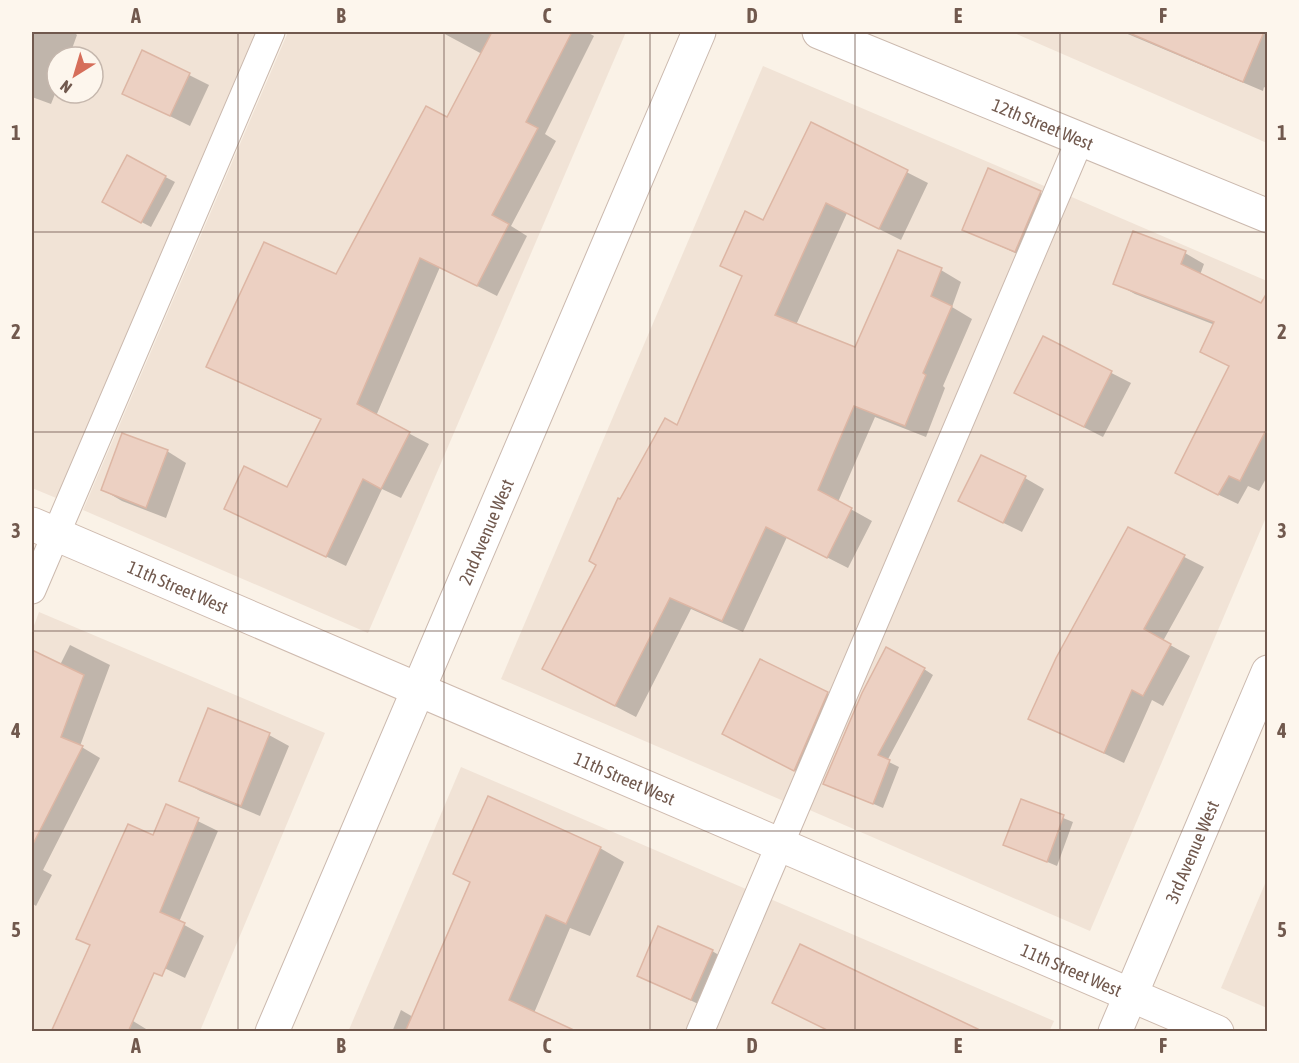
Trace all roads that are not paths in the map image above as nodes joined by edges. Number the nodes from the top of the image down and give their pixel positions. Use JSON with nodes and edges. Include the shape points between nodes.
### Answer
{"nodes":[{"id":1,"x":272,"y":32,"type":"edge"},
{"id":2,"x":699,"y":32,"type":"edge"},
{"id":3,"x":819,"y":32,"type":"edge"},
{"id":4,"x":1080,"y":137,"type":"junction"},
{"id":5,"x":1268,"y":216,"type":"edge"},
{"id":6,"x":43,"y":529,"type":"edge"},
{"id":7,"x":32,"y":590,"type":"edge"},
{"id":8,"x":1268,"y":672,"type":"edge"},
{"id":9,"x":418,"y":689,"type":"junction"},
{"id":10,"x":779,"y":845,"type":"junction"},
{"id":11,"x":1130,"y":995,"type":"junction"},
{"id":12,"x":272,"y":1032,"type":"edge"},
{"id":13,"x":700,"y":1032,"type":"edge"},
{"id":14,"x":1114,"y":1032,"type":"edge"},
{"id":15,"x":1217,"y":1032,"type":"edge"}],
"edges":[{"from":1,"to":6,"type":"lane"},
{"from":2,"to":9,"type":"street","name":"2nd Avenue West"},
{"from":3,"to":4,"type":"street","name":"12th Street West"},
{"from":4,"to":5,"type":"street","name":"12th Street West"},
{"from":4,"to":10,"type":"lane"},
{"from":6,"to":7,"type":"lane"},
{"from":6,"to":9,"type":"street","name":"11th Street West"},
{"from":8,"to":11,"type":"street","name":"3rd Avenue West"},
{"from":9,"to":10,"type":"street","name":"11th Street West"},
{"from":9,"to":12,"type":"street","name":"2nd Avenue West"},
{"from":10,"to":11,"type":"street","name":"11th Street West"},
{"from":10,"to":13,"type":"lane"},
{"from":11,"to":14,"type":"street","name":"3rd Avenue West"},
{"from":11,"to":15,"type":"street","name":"11th Street West"}]}
